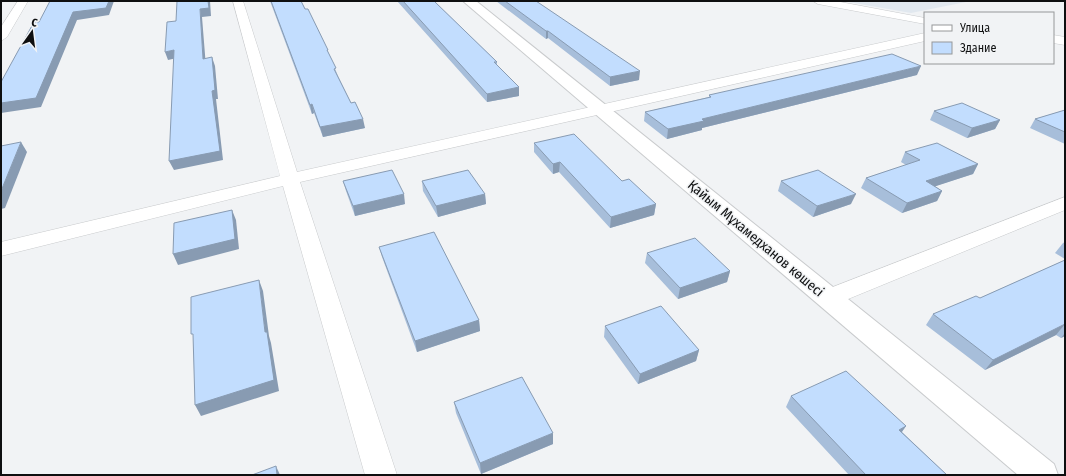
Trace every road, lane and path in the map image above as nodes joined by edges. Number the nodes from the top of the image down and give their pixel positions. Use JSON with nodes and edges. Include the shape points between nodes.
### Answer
{"nodes":[{"id":1,"x":23,"y":1,"type":"edge"},
{"id":2,"x":238,"y":1,"type":"edge"},
{"id":3,"x":469,"y":1,"type":"edge"},
{"id":4,"x":818,"y":1,"type":"edge"},
{"id":5,"x":8,"y":3,"type":"dead end"},
{"id":6,"x":924,"y":21,"type":"edge"},
{"id":7,"x":1,"y":37,"type":"edge"},
{"id":8,"x":924,"y":37,"type":"edge"},
{"id":9,"x":1054,"y":39,"type":"edge"},
{"id":10,"x":1065,"y":40,"type":"edge"},
{"id":11,"x":601,"y":110,"type":"junction"},
{"id":12,"x":290,"y":179,"type":"junction"},
{"id":13,"x":1065,"y":203,"type":"edge"},
{"id":14,"x":1,"y":249,"type":"edge"},
{"id":15,"x":828,"y":298,"type":"junction"},
{"id":16,"x":381,"y":475,"type":"edge"},
{"id":17,"x":1042,"y":475,"type":"edge"}],
"edges":[{"from":1,"to":5,"type":"street"},
{"from":1,"to":7,"type":"street"},
{"from":2,"to":12,"type":"street"},
{"from":3,"to":11,"type":"street","name":"Қайым Мұхамедханов көшесі"},
{"from":4,"to":6,"type":"street"},
{"from":8,"to":11,"type":"street"},
{"from":9,"to":10,"type":"street"},
{"from":11,"to":12,"type":"street"},
{"from":11,"to":15,"type":"street","name":"Қайым Мұхамедханов көшесі"},
{"from":12,"to":14,"type":"street"},
{"from":12,"to":16,"type":"street"},
{"from":13,"to":15,"type":"street"},
{"from":15,"to":17,"type":"street","name":"Қайым Мұхамедханов көшесі"}]}
